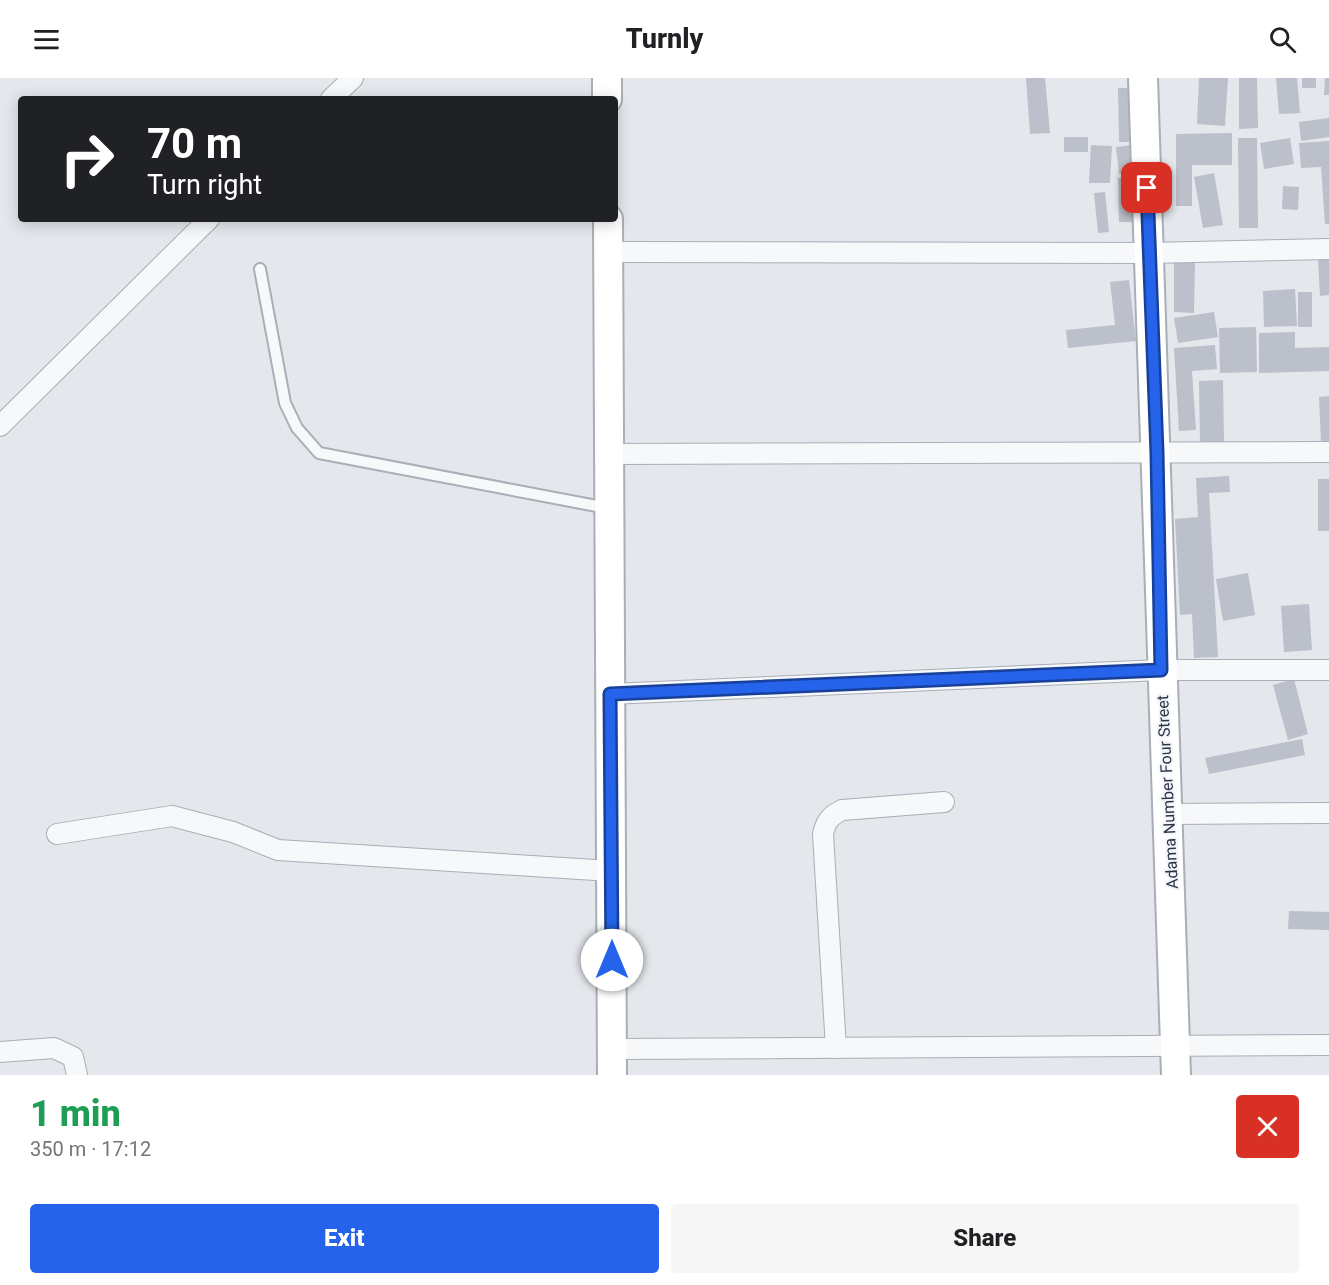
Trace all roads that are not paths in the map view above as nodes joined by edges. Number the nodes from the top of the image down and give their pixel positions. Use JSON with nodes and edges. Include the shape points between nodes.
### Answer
{"nodes":[{"id":1,"x":353,"y":78,"type":"edge"},
{"id":2,"x":607,"y":78,"type":"edge"},
{"id":3,"x":1143,"y":78,"type":"edge"},
{"id":4,"x":335,"y":96,"type":"edge"},
{"id":5,"x":607,"y":96,"type":"edge"},
{"id":6,"x":206,"y":222,"type":"edge"},
{"id":7,"x":608,"y":222,"type":"edge"},
{"id":8,"x":1329,"y":249,"type":"edge"},
{"id":9,"x":608,"y":252,"type":"junction"},
{"id":10,"x":1149,"y":253,"type":"junction"},
{"id":11,"x":260,"y":269,"type":"dead end"},
{"id":12,"x":0,"y":426,"type":"edge"},
{"id":13,"x":1329,"y":452,"type":"edge"},
{"id":14,"x":1157,"y":453,"type":"junction"},
{"id":15,"x":610,"y":454,"type":"junction"},
{"id":16,"x":610,"y":509,"type":"junction"},
{"id":17,"x":1161,"y":670,"type":"junction"},
{"id":18,"x":1329,"y":670,"type":"edge"},
{"id":19,"x":610,"y":694,"type":"junction"},
{"id":20,"x":944,"y":802,"type":"dead end"},
{"id":21,"x":1169,"y":813,"type":"junction"},
{"id":22,"x":1329,"y":813,"type":"edge"},
{"id":23,"x":57,"y":834,"type":"dead end"},
{"id":24,"x":611,"y":872,"type":"junction"},
{"id":25,"x":1329,"y":1045,"type":"edge"},
{"id":26,"x":1177,"y":1047,"type":"junction"},
{"id":27,"x":836,"y":1048,"type":"junction"},
{"id":28,"x":0,"y":1052,"type":"edge"},
{"id":29,"x":612,"y":1062,"type":"edge"},
{"id":30,"x":77,"y":1075,"type":"edge"},
{"id":31,"x":1176,"y":1075,"type":"edge"}],
"edges":[{"from":1,"to":4,"type":"street"},
{"from":2,"to":5,"type":"street"},
{"from":3,"to":10,"type":"street","name":"Adama Number Four Street"},
{"from":6,"to":12,"type":"street"},
{"from":7,"to":9,"type":"street"},
{"from":8,"to":10,"type":"street"},
{"from":9,"to":10,"type":"street"},
{"from":9,"to":15,"type":"street"},
{"from":10,"to":14,"type":"street","name":"Adama Number Four Street"},
{"from":11,"to":16,"type":"lane","via":[[285,403],[297,428],[319,453]]},
{"from":13,"to":14,"type":"street"},
{"from":14,"to":15,"type":"street"},
{"from":14,"to":17,"type":"street","name":"Adama Number Four Street"},
{"from":15,"to":16,"type":"street"},
{"from":16,"to":19,"type":"street"},
{"from":17,"to":18,"type":"street"},
{"from":17,"to":19,"type":"street"},
{"from":17,"to":21,"type":"street","name":"Adama Number Four Street"},
{"from":19,"to":24,"type":"street"},
{"from":20,"to":27,"type":"street","via":[[842,810],[826,822],[823,834]]},
{"from":21,"to":22,"type":"street"},
{"from":21,"to":26,"type":"street","name":"Adama Number Four Street"},
{"from":23,"to":24,"type":"street","via":[[172,816],[233,832],[278,850]]},
{"from":24,"to":29,"type":"street"},
{"from":25,"to":26,"type":"street"},
{"from":26,"to":27,"type":"street"},
{"from":26,"to":31,"type":"street","name":"Adama Number Four Street"},
{"from":27,"to":29,"type":"street"},
{"from":28,"to":30,"type":"street","via":[[54,1048],[73,1057]]}]}
